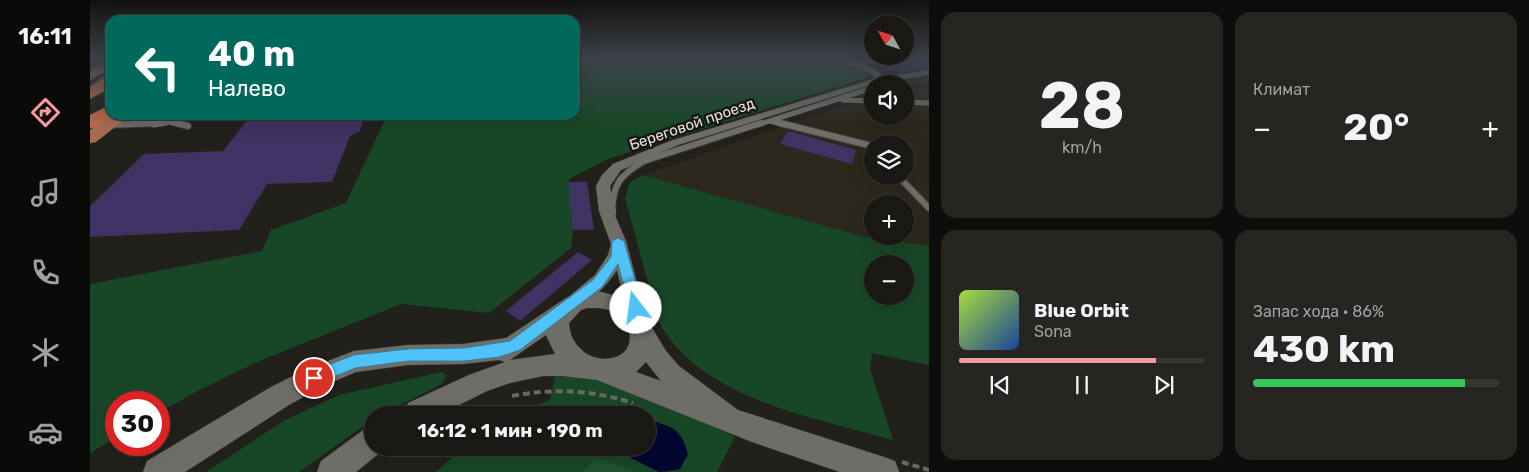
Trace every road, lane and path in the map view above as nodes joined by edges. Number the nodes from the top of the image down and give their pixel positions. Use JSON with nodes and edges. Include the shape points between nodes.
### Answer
{"nodes":[{"id":1,"x":104,"y":80,"type":"edge"},
{"id":2,"x":105,"y":84,"type":"edge"},
{"id":3,"x":864,"y":87,"type":"edge"},
{"id":4,"x":864,"y":89,"type":"edge"},
{"id":5,"x":90,"y":93,"type":"edge"},
{"id":6,"x":836,"y":100,"type":"junction"},
{"id":7,"x":864,"y":101,"type":"edge"},
{"id":8,"x":914,"y":102,"type":"edge"},
{"id":9,"x":929,"y":103,"type":"edge"},
{"id":10,"x":105,"y":119,"type":"edge"},
{"id":11,"x":110,"y":120,"type":"edge"},
{"id":12,"x":131,"y":120,"type":"edge"},
{"id":13,"x":160,"y":120,"type":"edge"},
{"id":14,"x":172,"y":120,"type":"edge"},
{"id":15,"x":768,"y":121,"type":"junction"},
{"id":16,"x":169,"y":122,"type":"junction"},
{"id":17,"x":90,"y":124,"type":"edge"},
{"id":18,"x":155,"y":124,"type":"junction"},
{"id":19,"x":188,"y":126,"type":"dead end"},
{"id":20,"x":90,"y":138,"type":"edge"},
{"id":21,"x":864,"y":144,"type":"edge"},
{"id":22,"x":907,"y":185,"type":"edge"},
{"id":23,"x":929,"y":208,"type":"edge"},
{"id":24,"x":612,"y":225,"type":"junction"},
{"id":25,"x":618,"y":241,"type":"junction"},
{"id":26,"x":569,"y":306,"type":"junction"},
{"id":27,"x":640,"y":326,"type":"junction"},
{"id":28,"x":514,"y":346,"type":"junction"},
{"id":29,"x":589,"y":367,"type":"junction"},
{"id":30,"x":512,"y":396,"type":"dead end"},
{"id":31,"x":636,"y":404,"type":"dead end"},
{"id":32,"x":425,"y":406,"type":"edge"},
{"id":33,"x":429,"y":406,"type":"edge"},
{"id":34,"x":729,"y":419,"type":"junction"},
{"id":35,"x":364,"y":447,"type":"edge"},
{"id":36,"x":158,"y":472,"type":"edge"},
{"id":37,"x":332,"y":472,"type":"edge"},
{"id":38,"x":884,"y":472,"type":"edge"}],
"edges":[{"from":1,"to":5,"type":"street"},
{"from":2,"to":5,"type":"highway"},
{"from":3,"to":24,"type":"street","name":"Береговой проезд","via":[[674,143],[618,167],[603,186],[606,211]]},
{"from":4,"to":6,"type":"lane"},
{"from":6,"to":7,"type":"lane"},
{"from":6,"to":15,"type":"lane"},
{"from":8,"to":9,"type":"lane"},
{"from":10,"to":17,"type":"highway"},
{"from":11,"to":20,"type":"main road"},
{"from":12,"to":18,"type":"lane"},
{"from":13,"to":18,"type":"lane"},
{"from":14,"to":16,"type":"lane"},
{"from":15,"to":21,"type":"lane"},
{"from":15,"to":24,"type":"lane","via":[[644,161],[626,170],[616,183],[612,198]]},
{"from":16,"to":18,"type":"lane"},
{"from":16,"to":19,"type":"lane"},
{"from":22,"to":23,"type":"lane"},
{"from":24,"to":25,"type":"street"},
{"from":25,"to":26,"type":"street","via":[[616,257],[609,270]]},
{"from":25,"to":27,"type":"street"},
{"from":26,"to":27,"type":"street","via":[[587,300],[608,302],[627,311]]},
{"from":26,"to":28,"type":"street"},
{"from":26,"to":29,"type":"street","via":[[558,320],[557,338],[568,355]]},
{"from":27,"to":29,"type":"street","via":[[642,345],[633,361],[613,369]]},
{"from":27,"to":34,"type":"street","via":[[667,370]]},
{"from":28,"to":32,"type":"street"},
{"from":28,"to":36,"type":"street","via":[[464,354],[408,355],[354,362],[280,396]]},
{"from":29,"to":33,"type":"street","via":[[553,364],[514,369],[472,384]]},
{"from":29,"to":34,"type":"street"},
{"from":30,"to":31,"type":"path","via":[[554,390],[584,391]]},
{"from":34,"to":38,"type":"street"},
{"from":35,"to":37,"type":"street"}]}
